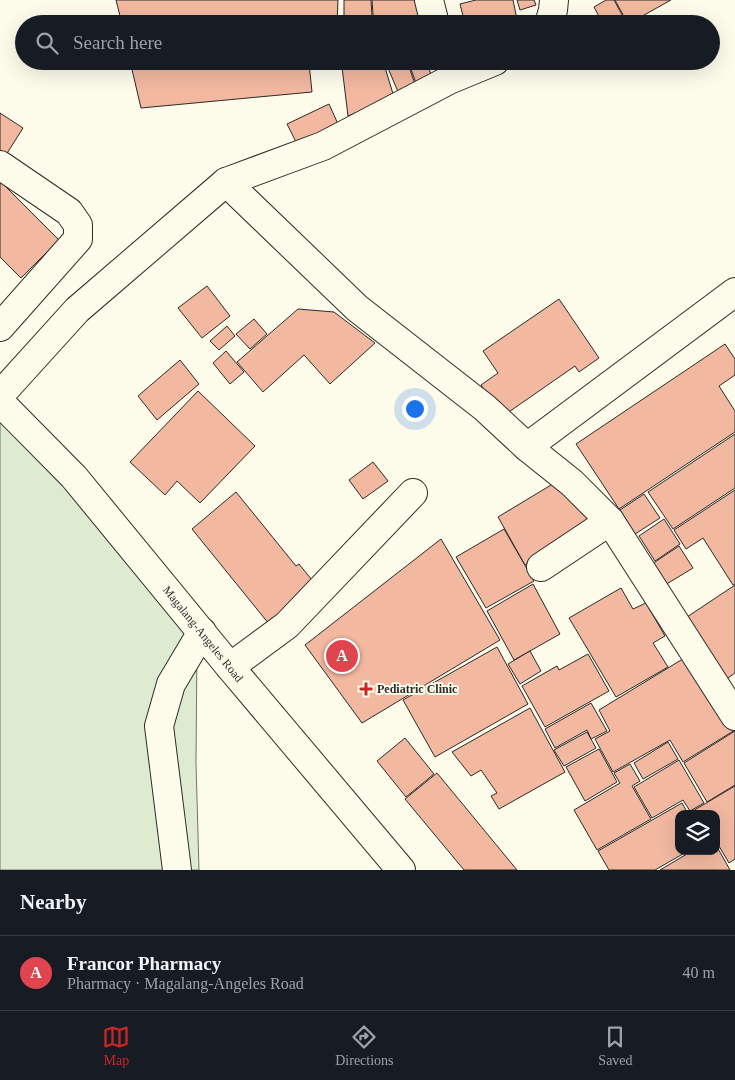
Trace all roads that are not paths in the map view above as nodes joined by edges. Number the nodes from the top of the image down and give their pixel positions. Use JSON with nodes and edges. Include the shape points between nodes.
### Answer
{"nodes":[{"id":1,"x":429,"y":0,"type":"edge"},
{"id":2,"x":554,"y":0,"type":"edge"},
{"id":3,"x":433,"y":15,"type":"edge"},
{"id":4,"x":551,"y":15,"type":"edge"},
{"id":5,"x":446,"y":71,"type":"edge"},
{"id":6,"x":0,"y":165,"type":"edge"},
{"id":7,"x":226,"y":182,"type":"junction"},
{"id":8,"x":735,"y":292,"type":"edge"},
{"id":9,"x":0,"y":327,"type":"edge"},
{"id":10,"x":0,"y":395,"type":"edge"},
{"id":11,"x":0,"y":402,"type":"edge"},
{"id":12,"x":528,"y":447,"type":"junction"},
{"id":13,"x":413,"y":493,"type":"dead end"},
{"id":14,"x":610,"y":521,"type":"junction"},
{"id":15,"x":541,"y":567,"type":"dead end"},
{"id":16,"x":202,"y":632,"type":"junction"},
{"id":17,"x":230,"y":667,"type":"junction"},
{"id":18,"x":735,"y":716,"type":"edge"},
{"id":19,"x":177,"y":870,"type":"edge"},
{"id":20,"x":401,"y":870,"type":"edge"}],
"edges":[{"from":1,"to":3,"type":"street"},
{"from":2,"to":4,"type":"street"},
{"from":5,"to":7,"type":"street","via":[[323,146]]},
{"from":6,"to":9,"type":"street","via":[[70,212],[78,225],[78,238]]},
{"from":7,"to":10,"type":"street","via":[[78,310]]},
{"from":7,"to":12,"type":"street","via":[[357,308],[485,408]]},
{"from":8,"to":12,"type":"street"},
{"from":11,"to":16,"type":"street","name":"Magalang-Angeles Road","via":[[74,477]]},
{"from":12,"to":14,"type":"street","via":[[572,483]]},
{"from":13,"to":17,"type":"street","via":[[287,625]]},
{"from":14,"to":15,"type":"street"},
{"from":14,"to":18,"type":"street"},
{"from":16,"to":17,"type":"street","name":"Magalang-Angeles Road"},
{"from":16,"to":19,"type":"street","via":[[171,684],[159,726]]},
{"from":17,"to":20,"type":"street","name":"Magalang-Angeles Road"}]}
